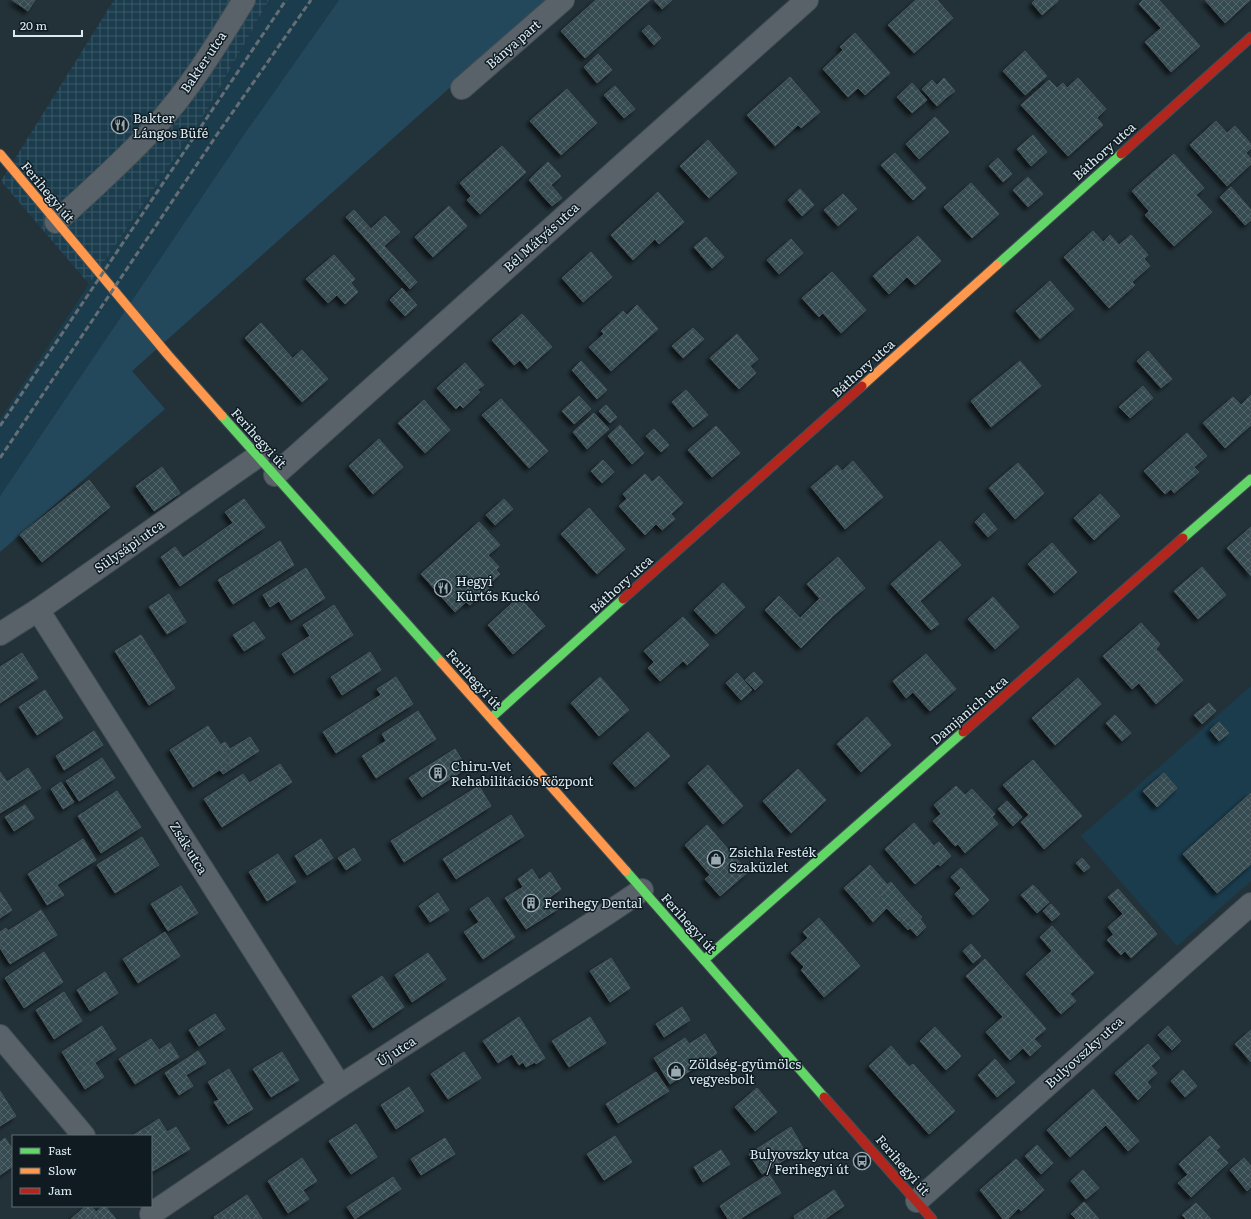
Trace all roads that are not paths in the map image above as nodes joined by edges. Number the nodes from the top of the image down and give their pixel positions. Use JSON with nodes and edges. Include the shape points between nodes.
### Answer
{"nodes":[{"id":1,"x":244,"y":0,"type":"edge"},
{"id":2,"x":563,"y":0,"type":"edge"},
{"id":3,"x":807,"y":0,"type":"edge"},
{"id":4,"x":1251,"y":37,"type":"edge"},
{"id":5,"x":462,"y":88,"type":"dead end"},
{"id":6,"x":0,"y":154,"type":"edge"},
{"id":7,"x":56,"y":222,"type":"junction"},
{"id":8,"x":258,"y":456,"type":"junction"},
{"id":9,"x":275,"y":475,"type":"junction"},
{"id":10,"x":1251,"y":479,"type":"edge"},
{"id":11,"x":38,"y":610,"type":"junction"},
{"id":12,"x":0,"y":634,"type":"edge"},
{"id":13,"x":491,"y":718,"type":"junction"},
{"id":14,"x":642,"y":890,"type":"junction"},
{"id":15,"x":1251,"y":904,"type":"edge"},
{"id":16,"x":704,"y":960,"type":"junction"},
{"id":17,"x":0,"y":1036,"type":"edge"},
{"id":18,"x":340,"y":1086,"type":"junction"},
{"id":19,"x":83,"y":1135,"type":"edge"},
{"id":20,"x":917,"y":1200,"type":"junction"},
{"id":21,"x":150,"y":1213,"type":"edge"},
{"id":22,"x":932,"y":1219,"type":"edge"}],
"edges":[{"from":1,"to":7,"type":"street","name":"Bakter utca","via":[[192,81],[156,126]]},
{"from":2,"to":5,"type":"street","name":"Bánya part"},
{"from":3,"to":9,"type":"street","name":"Bél Mátyás utca"},
{"from":4,"to":13,"type":"street","name":"Báthory utca"},
{"from":6,"to":7,"type":"street","name":"Ferihegyi út"},
{"from":7,"to":8,"type":"street","name":"Ferihegyi út","via":[[168,355]]},
{"from":8,"to":9,"type":"street","name":"Ferihegyi út"},
{"from":8,"to":11,"type":"street","name":"Sülysápi utca"},
{"from":9,"to":13,"type":"street","name":"Ferihegyi út"},
{"from":10,"to":16,"type":"street","name":"Damjanich utca"},
{"from":11,"to":12,"type":"street","name":"Sülysápi utca"},
{"from":11,"to":18,"type":"street","name":"Zsák utca"},
{"from":13,"to":14,"type":"street","name":"Ferihegyi út"},
{"from":14,"to":16,"type":"street","name":"Ferihegyi út"},
{"from":14,"to":18,"type":"street","name":"Új utca"},
{"from":15,"to":20,"type":"street","name":"Bulyovszky utca"},
{"from":16,"to":20,"type":"street","name":"Ferihegyi út"},
{"from":17,"to":19,"type":"street"},
{"from":18,"to":21,"type":"street","name":"Új utca"},
{"from":20,"to":22,"type":"street","name":"Ferihegyi út"}]}
